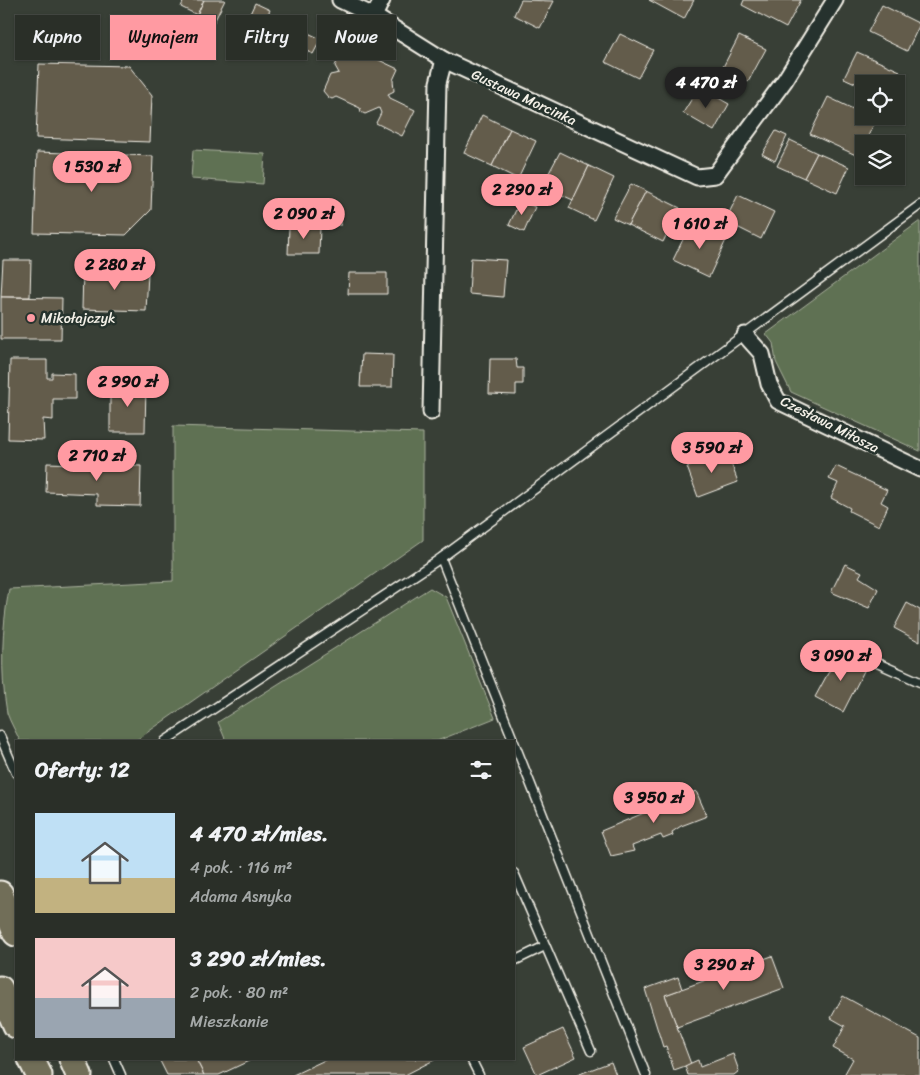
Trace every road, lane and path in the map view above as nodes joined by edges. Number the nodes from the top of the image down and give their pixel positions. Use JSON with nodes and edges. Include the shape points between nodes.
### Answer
{"nodes":[{"id":1,"x":340,"y":0,"type":"edge"},
{"id":2,"x":382,"y":0,"type":"edge"},
{"id":3,"x":835,"y":0,"type":"edge"},
{"id":4,"x":372,"y":15,"type":"edge"},
{"id":5,"x":374,"y":15,"type":"edge"},
{"id":6,"x":396,"y":30,"type":"edge"},
{"id":7,"x":444,"y":60,"type":"junction"},
{"id":8,"x":920,"y":205,"type":"edge"},
{"id":9,"x":745,"y":335,"type":"junction"},
{"id":10,"x":432,"y":412,"type":"dead end"},
{"id":11,"x":920,"y":469,"type":"edge"},
{"id":12,"x":442,"y":558,"type":"junction"},
{"id":13,"x":875,"y":662,"type":"dead end"},
{"id":14,"x":920,"y":682,"type":"edge"},
{"id":15,"x":0,"y":736,"type":"edge"},
{"id":16,"x":168,"y":740,"type":"edge"},
{"id":17,"x":514,"y":740,"type":"edge"},
{"id":18,"x":515,"y":743,"type":"edge"},
{"id":19,"x":15,"y":771,"type":"edge"},
{"id":20,"x":515,"y":875,"type":"edge"},
{"id":21,"x":0,"y":894,"type":"edge"},
{"id":22,"x":15,"y":931,"type":"edge"},
{"id":23,"x":545,"y":946,"type":"junction"},
{"id":24,"x":515,"y":961,"type":"edge"},
{"id":25,"x":0,"y":989,"type":"edge"},
{"id":26,"x":15,"y":1023,"type":"edge"},
{"id":27,"x":591,"y":1051,"type":"dead end"},
{"id":28,"x":32,"y":1060,"type":"edge"},
{"id":29,"x":72,"y":1060,"type":"edge"},
{"id":30,"x":114,"y":1060,"type":"edge"},
{"id":31,"x":472,"y":1060,"type":"edge"},
{"id":32,"x":39,"y":1075,"type":"edge"},
{"id":33,"x":79,"y":1075,"type":"edge"},
{"id":34,"x":121,"y":1075,"type":"edge"},
{"id":35,"x":479,"y":1075,"type":"edge"},
{"id":36,"x":646,"y":1075,"type":"edge"}],
"edges":[{"from":1,"to":4,"type":"street","name":"Gustawa Morcinka"},
{"from":2,"to":5,"type":"street"},
{"from":3,"to":7,"type":"street","name":"Gustawa Morcinka","via":[[784,80],[715,175],[697,177]]},
{"from":6,"to":7,"type":"street","name":"Gustawa Morcinka"},
{"from":7,"to":10,"type":"street","via":[[438,83]]},
{"from":8,"to":9,"type":"lane"},
{"from":9,"to":11,"type":"street","name":"Czesława Miłosza","via":[[762,354],[769,384],[778,401]]},
{"from":9,"to":12,"type":"lane"},
{"from":12,"to":16,"type":"lane"},
{"from":12,"to":17,"type":"lane"},
{"from":13,"to":14,"type":"lane"},
{"from":15,"to":19,"type":"lane"},
{"from":18,"to":36,"type":"lane"},
{"from":20,"to":23,"type":"lane"},
{"from":21,"to":22,"type":"main road"},
{"from":23,"to":24,"type":"lane"},
{"from":23,"to":27,"type":"lane"},
{"from":25,"to":26,"type":"main road"},
{"from":28,"to":32,"type":"main road"},
{"from":29,"to":33,"type":"main road"},
{"from":30,"to":34,"type":"lane"},
{"from":31,"to":35,"type":"lane"}]}
